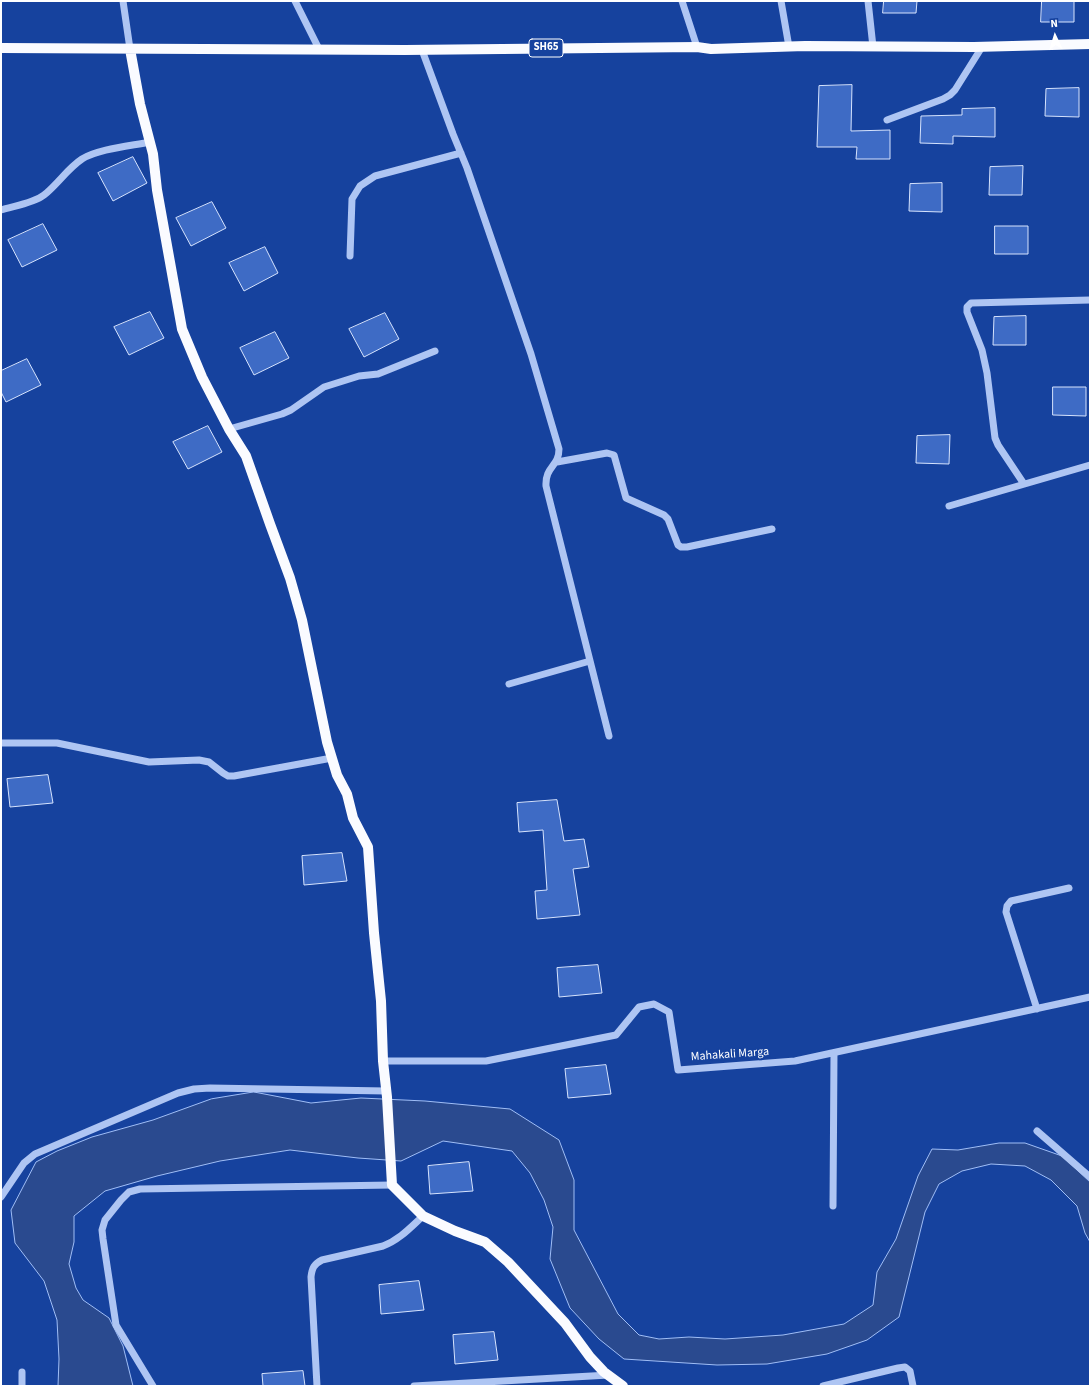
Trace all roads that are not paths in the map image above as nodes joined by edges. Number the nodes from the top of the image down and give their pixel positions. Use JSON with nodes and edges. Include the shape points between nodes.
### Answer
{"nodes":[{"id":1,"x":123,"y":1,"type":"edge"},
{"id":2,"x":295,"y":1,"type":"edge"},
{"id":3,"x":682,"y":1,"type":"edge"},
{"id":4,"x":781,"y":1,"type":"edge"},
{"id":5,"x":868,"y":1,"type":"edge"},
{"id":6,"x":1090,"y":44,"type":"edge"},
{"id":7,"x":789,"y":47,"type":"junction"},
{"id":8,"x":873,"y":47,"type":"junction"},
{"id":9,"x":982,"y":47,"type":"junction"},
{"id":10,"x":1,"y":48,"type":"edge"},
{"id":11,"x":698,"y":48,"type":"junction"},
{"id":12,"x":130,"y":49,"type":"junction"},
{"id":13,"x":319,"y":49,"type":"junction"},
{"id":14,"x":422,"y":50,"type":"junction"},
{"id":15,"x":887,"y":120,"type":"dead end"},
{"id":16,"x":150,"y":142,"type":"junction"},
{"id":17,"x":461,"y":153,"type":"junction"},
{"id":18,"x":1,"y":210,"type":"edge"},
{"id":19,"x":350,"y":256,"type":"dead end"},
{"id":20,"x":1090,"y":300,"type":"edge"},
{"id":21,"x":435,"y":351,"type":"dead end"},
{"id":22,"x":229,"y":429,"type":"junction"},
{"id":23,"x":557,"y":462,"type":"junction"},
{"id":24,"x":1090,"y":465,"type":"edge"},
{"id":25,"x":1024,"y":484,"type":"junction"},
{"id":26,"x":949,"y":506,"type":"dead end"},
{"id":27,"x":772,"y":529,"type":"dead end"},
{"id":28,"x":590,"y":661,"type":"junction"},
{"id":29,"x":509,"y":684,"type":"dead end"},
{"id":30,"x":609,"y":736,"type":"dead end"},
{"id":31,"x":1,"y":743,"type":"edge"},
{"id":32,"x":332,"y":758,"type":"junction"},
{"id":33,"x":1069,"y":888,"type":"dead end"},
{"id":34,"x":1090,"y":997,"type":"edge"},
{"id":35,"x":1038,"y":1009,"type":"junction"},
{"id":36,"x":834,"y":1053,"type":"junction"},
{"id":37,"x":383,"y":1061,"type":"junction"},
{"id":38,"x":387,"y":1094,"type":"junction"},
{"id":39,"x":1037,"y":1131,"type":"dead end"},
{"id":40,"x":1090,"y":1178,"type":"edge"},
{"id":41,"x":392,"y":1184,"type":"junction"},
{"id":42,"x":1,"y":1197,"type":"edge"},
{"id":43,"x":834,"y":1206,"type":"dead end"},
{"id":44,"x":423,"y":1216,"type":"junction"},
{"id":45,"x":22,"y":1372,"type":"dead end"},
{"id":46,"x":609,"y":1376,"type":"junction"},
{"id":47,"x":22,"y":1386,"type":"edge"},
{"id":48,"x":153,"y":1386,"type":"edge"},
{"id":49,"x":317,"y":1386,"type":"edge"},
{"id":50,"x":414,"y":1386,"type":"edge"},
{"id":51,"x":623,"y":1386,"type":"edge"},
{"id":52,"x":823,"y":1386,"type":"edge"},
{"id":53,"x":914,"y":1386,"type":"edge"}],
"edges":[{"from":1,"to":12,"type":"street"},
{"from":2,"to":13,"type":"street"},
{"from":3,"to":11,"type":"street"},
{"from":4,"to":7,"type":"street"},
{"from":5,"to":8,"type":"street"},
{"from":6,"to":9,"type":"main road","number":"SH65"},
{"from":7,"to":8,"type":"main road","number":"SH65"},
{"from":7,"to":11,"type":"main road","number":"SH65"},
{"from":8,"to":9,"type":"main road","number":"SH65"},
{"from":9,"to":15,"type":"street","via":[[950,96]]},
{"from":10,"to":12,"type":"main road","number":"SH65"},
{"from":11,"to":14,"type":"main road","number":"SH65"},
{"from":12,"to":13,"type":"main road","number":"SH65"},
{"from":12,"to":16,"type":"main road"},
{"from":13,"to":14,"type":"main road","number":"SH65"},
{"from":14,"to":17,"type":"street"},
{"from":16,"to":18,"type":"street","via":[[97,152],[68,170],[44,196]]},
{"from":16,"to":22,"type":"main road","via":[[182,329],[202,377]]},
{"from":17,"to":19,"type":"street","via":[[375,176],[360,186],[352,199]]},
{"from":17,"to":23,"type":"street","via":[[531,354],[559,449]]},
{"from":20,"to":25,"type":"street","via":[[971,303],[967,307],[987,373],[995,438]]},
{"from":21,"to":22,"type":"street","via":[[378,374],[359,376],[324,386],[291,410]]},
{"from":22,"to":32,"type":"main road","via":[[246,456],[290,578],[302,620]]},
{"from":23,"to":27,"type":"street","via":[[607,453],[614,455],[626,498],[664,515],[680,547]]},
{"from":23,"to":28,"type":"street","via":[[548,472],[546,486]]},
{"from":24,"to":25,"type":"street"},
{"from":25,"to":26,"type":"street"},
{"from":28,"to":29,"type":"street"},
{"from":28,"to":30,"type":"street"},
{"from":31,"to":32,"type":"street","via":[[57,743],[149,762],[200,760],[209,762],[228,776]]},
{"from":32,"to":37,"type":"main road","via":[[354,818],[368,847],[381,1001]]},
{"from":33,"to":35,"type":"street","via":[[1011,900],[1007,906],[1006,912]]},
{"from":34,"to":35,"type":"street","name":"Mahakali Marga"},
{"from":35,"to":36,"type":"street","name":"Mahakali Marga"},
{"from":36,"to":37,"type":"street","name":"Mahakali Marga","via":[[795,1061],[678,1070],[669,1012],[654,1004],[639,1007],[616,1035],[486,1061]]},
{"from":36,"to":43,"type":"street"},
{"from":37,"to":38,"type":"main road"},
{"from":38,"to":41,"type":"main road"},
{"from":38,"to":42,"type":"street","via":[[210,1088],[178,1093],[35,1154],[24,1163]]},
{"from":39,"to":40,"type":"street"},
{"from":41,"to":44,"type":"main road"},
{"from":41,"to":48,"type":"street","via":[[140,1189],[129,1192],[105,1220],[103,1239],[116,1325]]},
{"from":44,"to":46,"type":"main road","via":[[485,1242],[508,1262],[565,1323],[590,1357]]},
{"from":44,"to":49,"type":"street","via":[[392,1243],[322,1260],[315,1264],[311,1277]]},
{"from":45,"to":47,"type":"street"},
{"from":46,"to":50,"type":"street"},
{"from":46,"to":51,"type":"main road"},
{"from":52,"to":53,"type":"street","via":[[905,1367],[910,1371]]}]}
